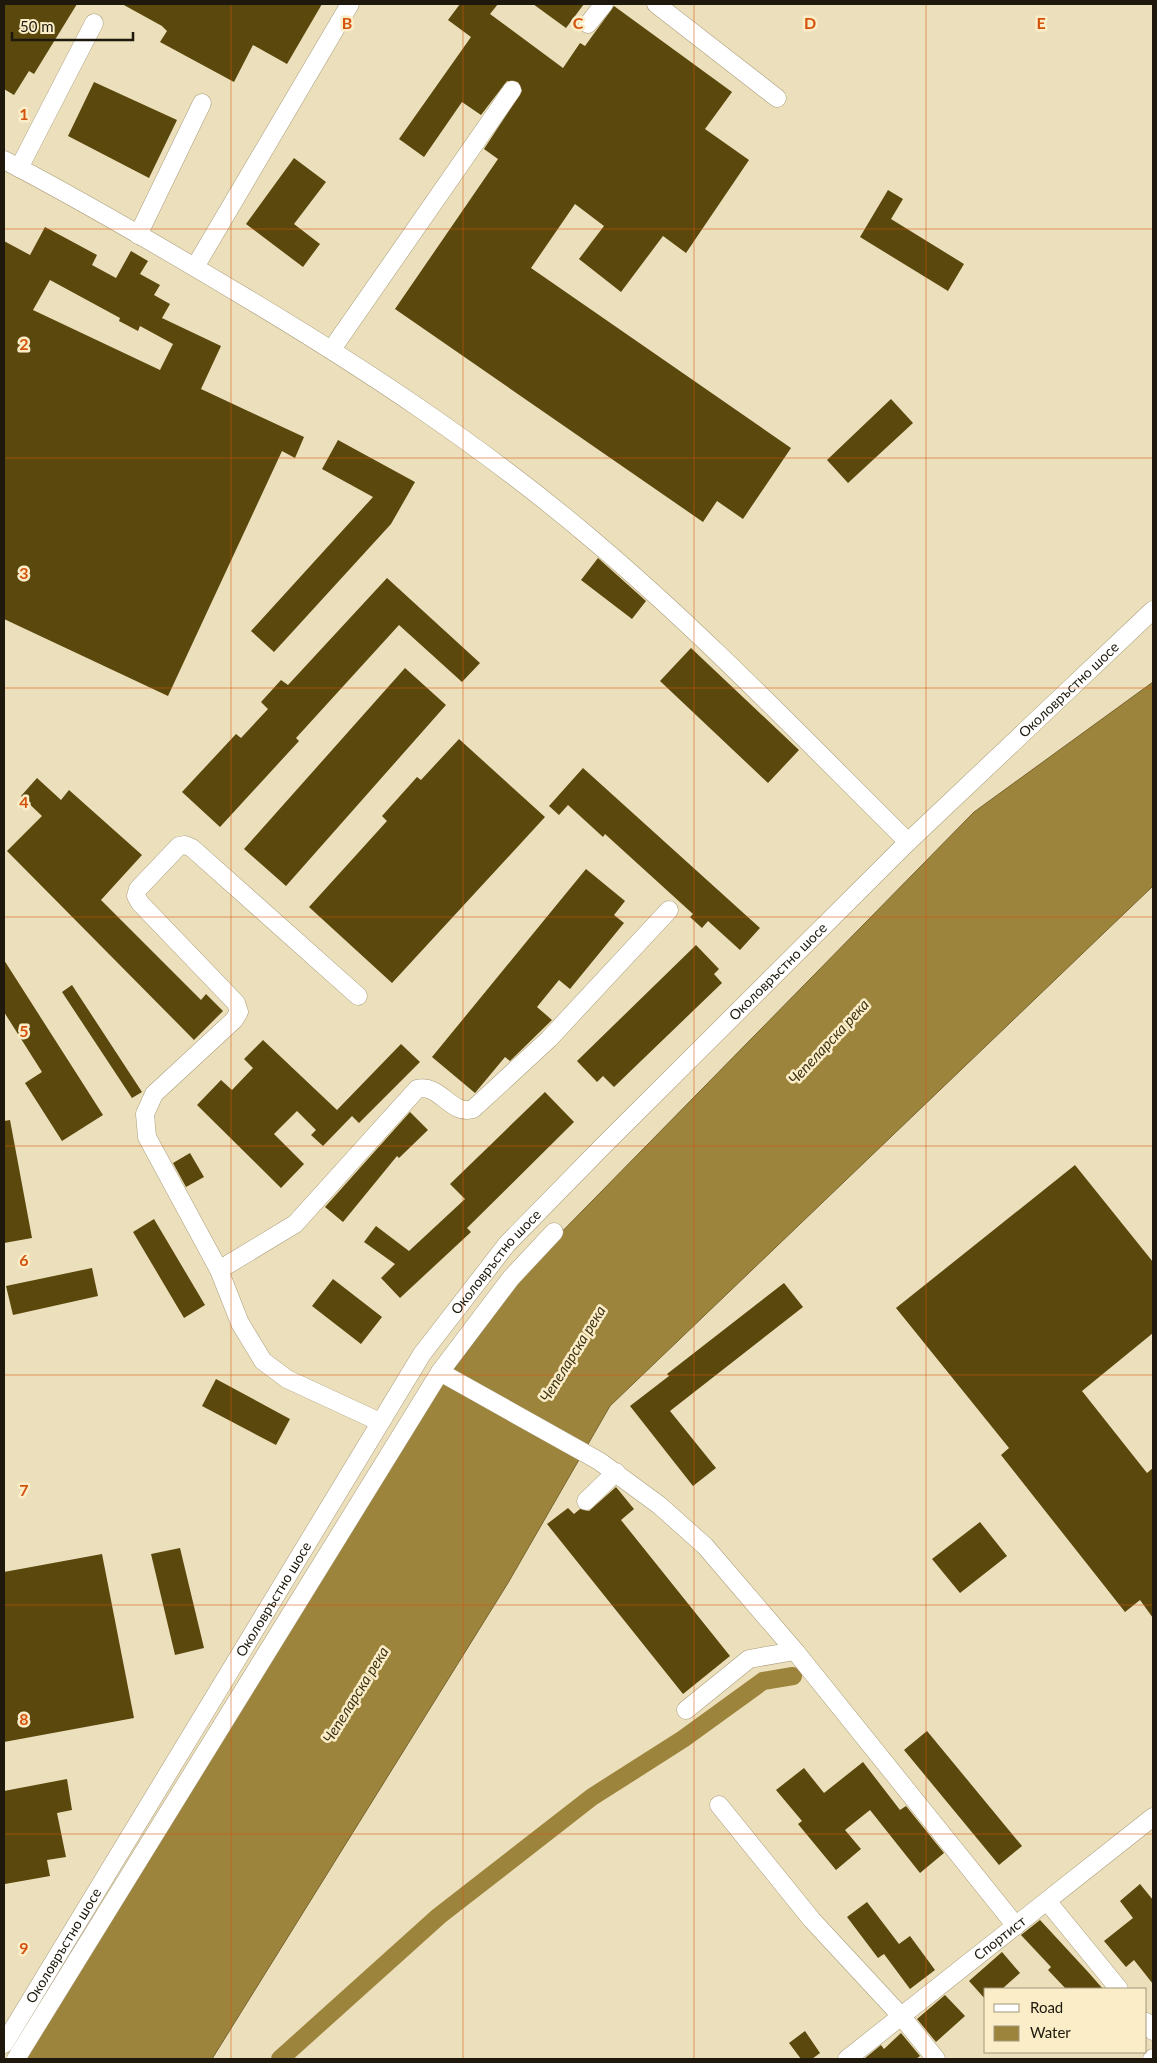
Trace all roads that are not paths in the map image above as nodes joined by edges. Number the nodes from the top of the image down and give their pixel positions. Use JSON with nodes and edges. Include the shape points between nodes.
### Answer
{"nodes":[{"id":1,"x":350,"y":4,"type":"edge"},
{"id":2,"x":604,"y":4,"type":"edge"},
{"id":3,"x":656,"y":4,"type":"edge"},
{"id":4,"x":94,"y":23,"type":"dead end"},
{"id":5,"x":588,"y":24,"type":"dead end"},
{"id":6,"x":512,"y":90,"type":"dead end"},
{"id":7,"x":777,"y":98,"type":"dead end"},
{"id":8,"x":202,"y":103,"type":"dead end"},
{"id":9,"x":4,"y":160,"type":"edge"},
{"id":10,"x":20,"y":168,"type":"junction"},
{"id":11,"x":138,"y":235,"type":"junction"},
{"id":12,"x":195,"y":267,"type":"junction"},
{"id":13,"x":332,"y":350,"type":"junction"},
{"id":14,"x":1153,"y":610,"type":"edge"},
{"id":15,"x":908,"y":842,"type":"junction"},
{"id":16,"x":669,"y":910,"type":"dead end"},
{"id":17,"x":358,"y":996,"type":"dead end"},
{"id":18,"x":554,"y":1232,"type":"dead end"},
{"id":19,"x":219,"y":1270,"type":"junction"},
{"id":20,"x":440,"y":1372,"type":"junction"},
{"id":21,"x":380,"y":1422,"type":"junction"},
{"id":22,"x":616,"y":1472,"type":"junction"},
{"id":23,"x":586,"y":1501,"type":"dead end"},
{"id":24,"x":795,"y":1651,"type":"junction"},
{"id":25,"x":686,"y":1710,"type":"dead end"},
{"id":26,"x":719,"y":1805,"type":"dead end"},
{"id":27,"x":1153,"y":1817,"type":"edge"},
{"id":28,"x":1047,"y":1901,"type":"junction"},
{"id":29,"x":1016,"y":1926,"type":"junction"},
{"id":30,"x":1118,"y":1988,"type":"edge"},
{"id":31,"x":902,"y":2017,"type":"junction"},
{"id":32,"x":4,"y":2044,"type":"edge"},
{"id":33,"x":16,"y":2059,"type":"edge"},
{"id":34,"x":847,"y":2059,"type":"edge"},
{"id":35,"x":936,"y":2059,"type":"edge"}],
"edges":[{"from":1,"to":12,"type":"street"},
{"from":2,"to":5,"type":"street"},
{"from":3,"to":7,"type":"street"},
{"from":4,"to":10,"type":"street"},
{"from":6,"to":13,"type":"street"},
{"from":8,"to":11,"type":"street"},
{"from":9,"to":10,"type":"street"},
{"from":10,"to":11,"type":"street"},
{"from":11,"to":12,"type":"street"},
{"from":12,"to":13,"type":"street"},
{"from":13,"to":15,"type":"street","via":[[508,473],[592,539],[674,610]]},
{"from":14,"to":15,"type":"street","name":"Околовръстно шосе"},
{"from":15,"to":21,"type":"street","name":"Околовръстно шосе","via":[[507,1244],[422,1354]]},
{"from":16,"to":19,"type":"street","via":[[549,1039],[473,1109],[460,1109],[432,1089],[417,1089],[295,1224]]},
{"from":17,"to":19,"type":"street","via":[[192,848],[179,846],[138,889],[136,896],[140,902],[236,1003],[239,1012],[154,1094],[145,1114],[147,1137]]},
{"from":18,"to":20,"type":"street","via":[[512,1278]]},
{"from":19,"to":21,"type":"street","via":[[240,1323],[263,1361],[287,1379]]},
{"from":20,"to":22,"type":"street"},
{"from":20,"to":33,"type":"street"},
{"from":21,"to":32,"type":"street","name":"Околовръстно шосе"},
{"from":22,"to":23,"type":"street"},
{"from":22,"to":24,"type":"street","via":[[705,1546]]},
{"from":24,"to":25,"type":"street","via":[[749,1659]]},
{"from":24,"to":29,"type":"street"},
{"from":26,"to":31,"type":"street","via":[[812,1920]]},
{"from":27,"to":28,"type":"street","name":"Спортист"},
{"from":28,"to":29,"type":"street","name":"Спортист"},
{"from":28,"to":30,"type":"street"},
{"from":29,"to":31,"type":"street","name":"Спортист"},
{"from":31,"to":34,"type":"street","name":"Спортист"},
{"from":31,"to":35,"type":"street"}]}
